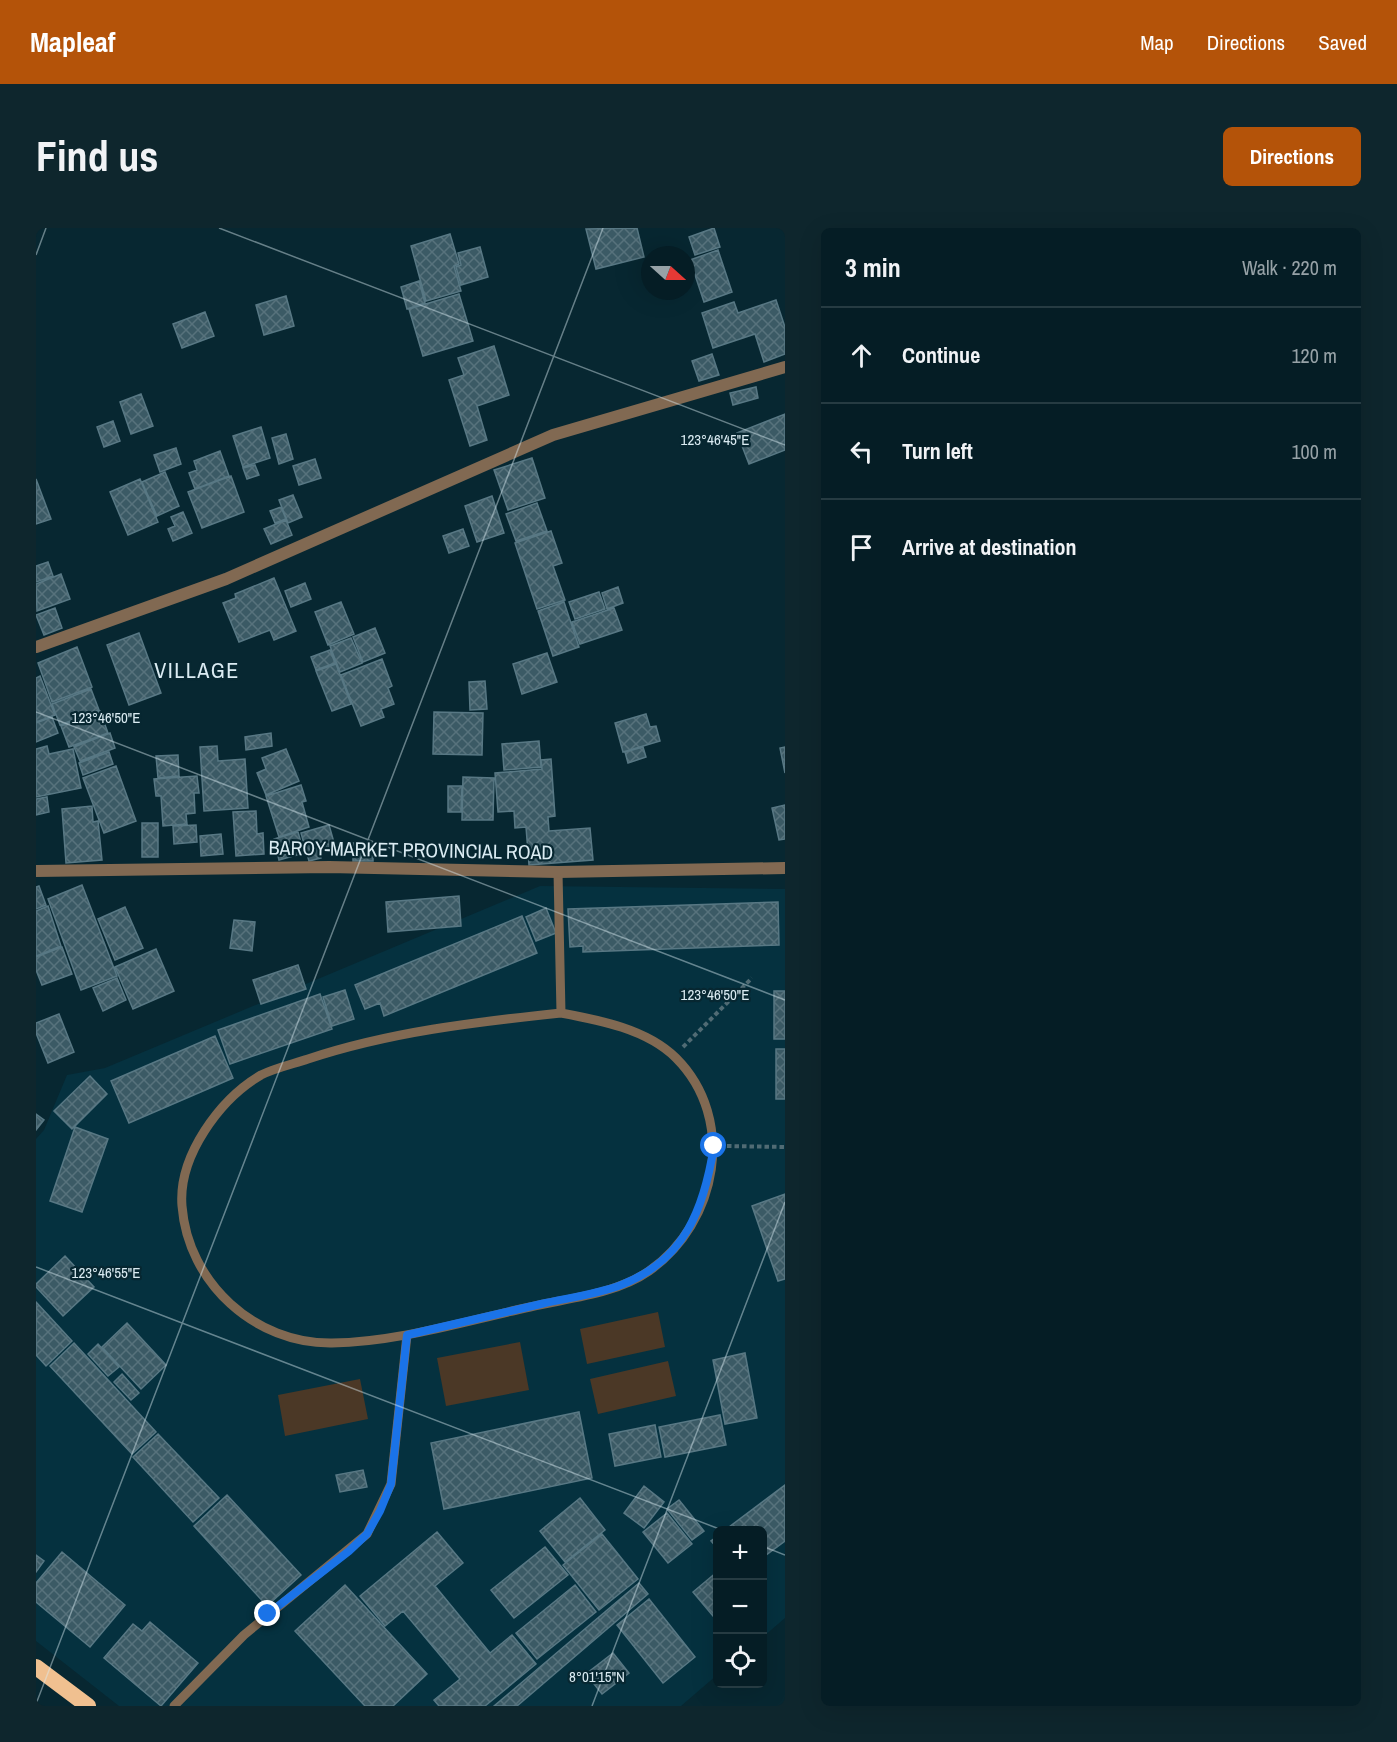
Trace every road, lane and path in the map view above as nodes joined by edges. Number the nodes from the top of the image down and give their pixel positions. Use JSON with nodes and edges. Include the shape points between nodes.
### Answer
{"nodes":[{"id":1,"x":785,"y":368,"type":"edge"},
{"id":2,"x":36,"y":647,"type":"edge"},
{"id":3,"x":785,"y":868,"type":"edge"},
{"id":4,"x":36,"y":871,"type":"edge"},
{"id":5,"x":558,"y":872,"type":"junction"},
{"id":6,"x":752,"y":978,"type":"dead end"},
{"id":7,"x":561,"y":1013,"type":"junction"},
{"id":8,"x":674,"y":1056,"type":"junction"},
{"id":9,"x":714,"y":1146,"type":"junction"},
{"id":10,"x":785,"y":1147,"type":"edge"},
{"id":11,"x":407,"y":1335,"type":"junction"},
{"id":12,"x":36,"y":1667,"type":"edge"},
{"id":13,"x":88,"y":1706,"type":"edge"},
{"id":14,"x":174,"y":1706,"type":"edge"}],
"edges":[{"from":1,"to":2,"type":"street","via":[[553,435],[226,579]]},
{"from":3,"to":5,"type":"street","name":"BAROY-MARKET PROVINCIAL ROAD"},
{"from":4,"to":5,"type":"street","name":"BAROY-MARKET PROVINCIAL ROAD","via":[[329,867]]},
{"from":5,"to":7,"type":"lane"},
{"from":6,"to":8,"type":"path"},
{"from":7,"to":8,"type":"lane","via":[[599,1020],[638,1034]]},
{"from":7,"to":11,"type":"lane","via":[[432,1029],[343,1048],[263,1074],[230,1100],[206,1126],[189,1161],[182,1204],[190,1246],[224,1299],[253,1322],[282,1336],[317,1343],[354,1343]]},
{"from":8,"to":9,"type":"lane","via":[[697,1083],[709,1110]]},
{"from":9,"to":10,"type":"path"},
{"from":9,"to":11,"type":"lane","via":[[708,1188],[694,1222],[673,1251],[648,1272],[620,1286]]},
{"from":11,"to":14,"type":"lane","via":[[391,1484],[367,1534],[252,1628]]},
{"from":12,"to":13,"type":"highway"}]}
